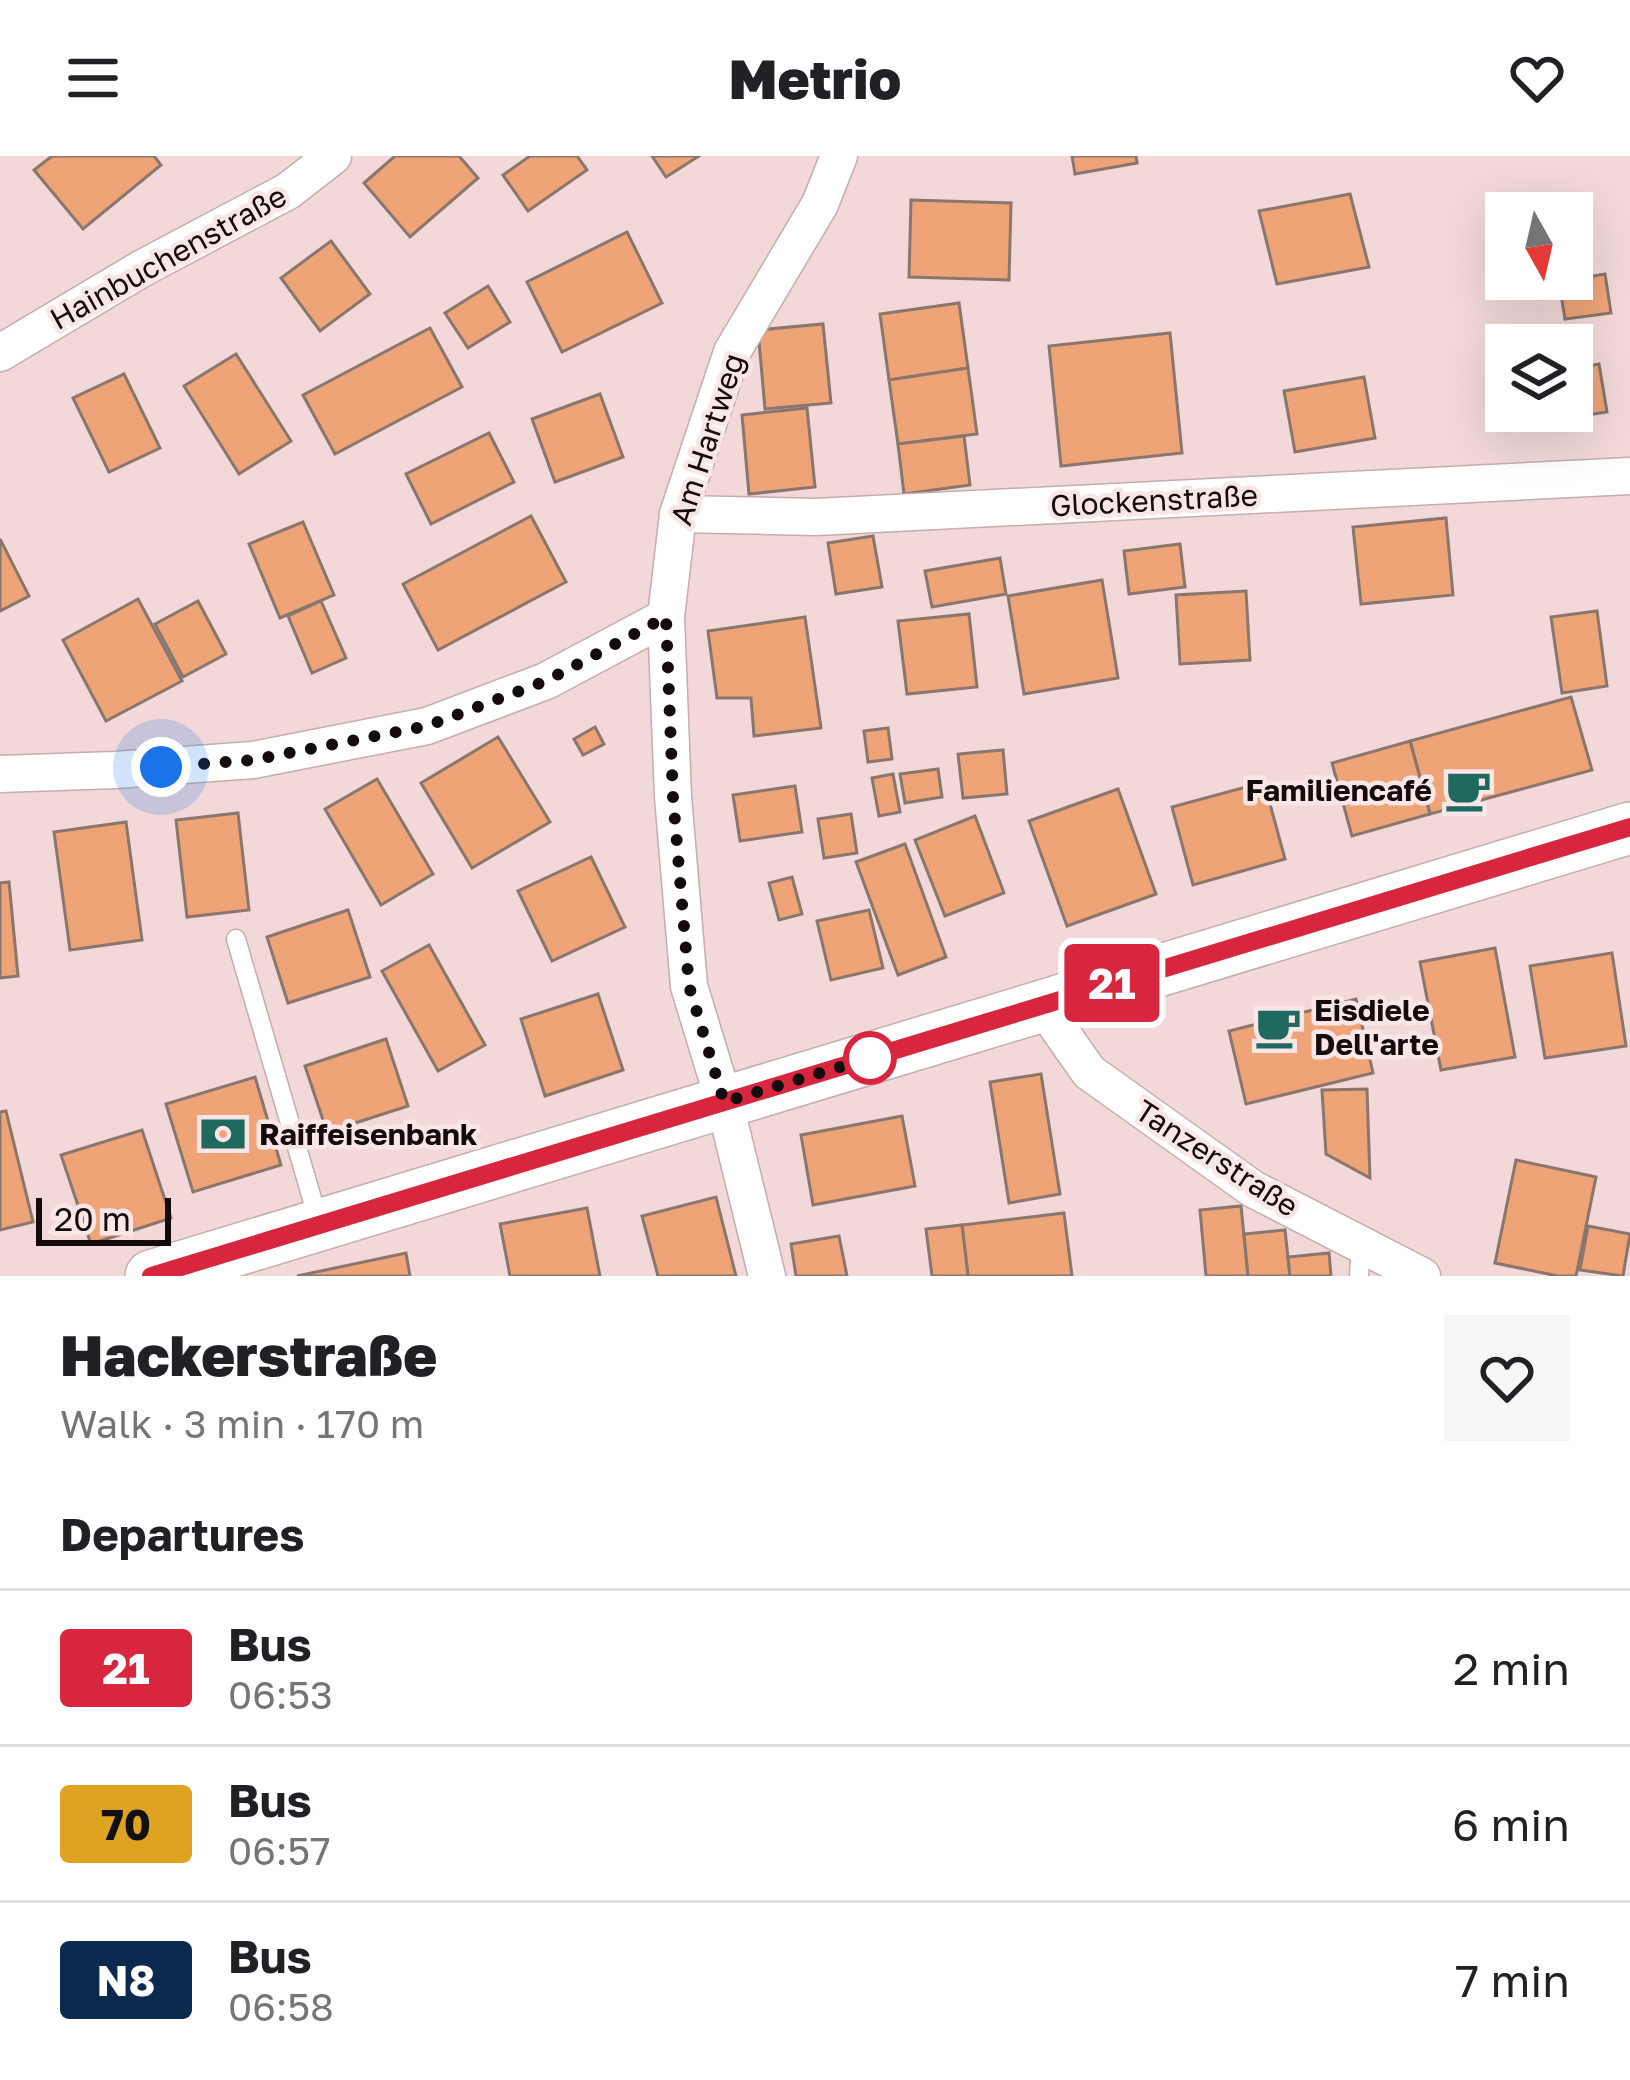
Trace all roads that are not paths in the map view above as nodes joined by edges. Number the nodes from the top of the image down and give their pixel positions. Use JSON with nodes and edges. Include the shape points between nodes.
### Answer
{"nodes":[{"id":1,"x":333,"y":156,"type":"edge"},
{"id":2,"x":839,"y":156,"type":"edge"},
{"id":3,"x":872,"y":156,"type":"edge"},
{"id":4,"x":820,"y":204,"type":"junction"},
{"id":5,"x":0,"y":353,"type":"edge"},
{"id":6,"x":1630,"y":476,"type":"edge"},
{"id":7,"x":679,"y":514,"type":"junction"},
{"id":8,"x":666,"y":617,"type":"junction"},
{"id":9,"x":0,"y":773,"type":"edge"},
{"id":10,"x":1630,"y":828,"type":"edge"},
{"id":11,"x":236,"y":939,"type":"dead end"},
{"id":12,"x":1042,"y":1005,"type":"junction"},
{"id":13,"x":724,"y":1102,"type":"junction"},
{"id":14,"x":320,"y":1224,"type":"junction"},
{"id":15,"x":1360,"y":1260,"type":"edge"},
{"id":16,"x":240,"y":1263,"type":"edge"},
{"id":17,"x":151,"y":1276,"type":"edge"},
{"id":18,"x":767,"y":1276,"type":"edge"},
{"id":19,"x":1422,"y":1276,"type":"edge"}],
"edges":[{"from":1,"to":5,"type":"street","name":"Hainbuchenstraße","via":[[288,191]]},
{"from":2,"to":4,"type":"street","name":"Am Hartweg"},
{"from":3,"to":4,"type":"street"},
{"from":4,"to":7,"type":"street","name":"Am Hartweg","via":[[731,352]]},
{"from":6,"to":7,"type":"street","name":"Glockenstraße","via":[[816,518]]},
{"from":7,"to":8,"type":"street","name":"Am Hartweg"},
{"from":8,"to":9,"type":"street","via":[[546,681],[427,726],[253,760]]},
{"from":8,"to":13,"type":"street","name":"Am Hartweg","via":[[689,986]]},
{"from":10,"to":12,"type":"street"},
{"from":11,"to":14,"type":"lane"},
{"from":12,"to":13,"type":"street"},
{"from":12,"to":15,"type":"street","name":"Tanzerstraße","via":[[1089,1072]]},
{"from":13,"to":14,"type":"street"},
{"from":13,"to":18,"type":"street","name":"Am Hartweg"},
{"from":14,"to":16,"type":"street"},
{"from":15,"to":19,"type":"street","name":"Tanzerstraße"},
{"from":16,"to":17,"type":"street"}]}
